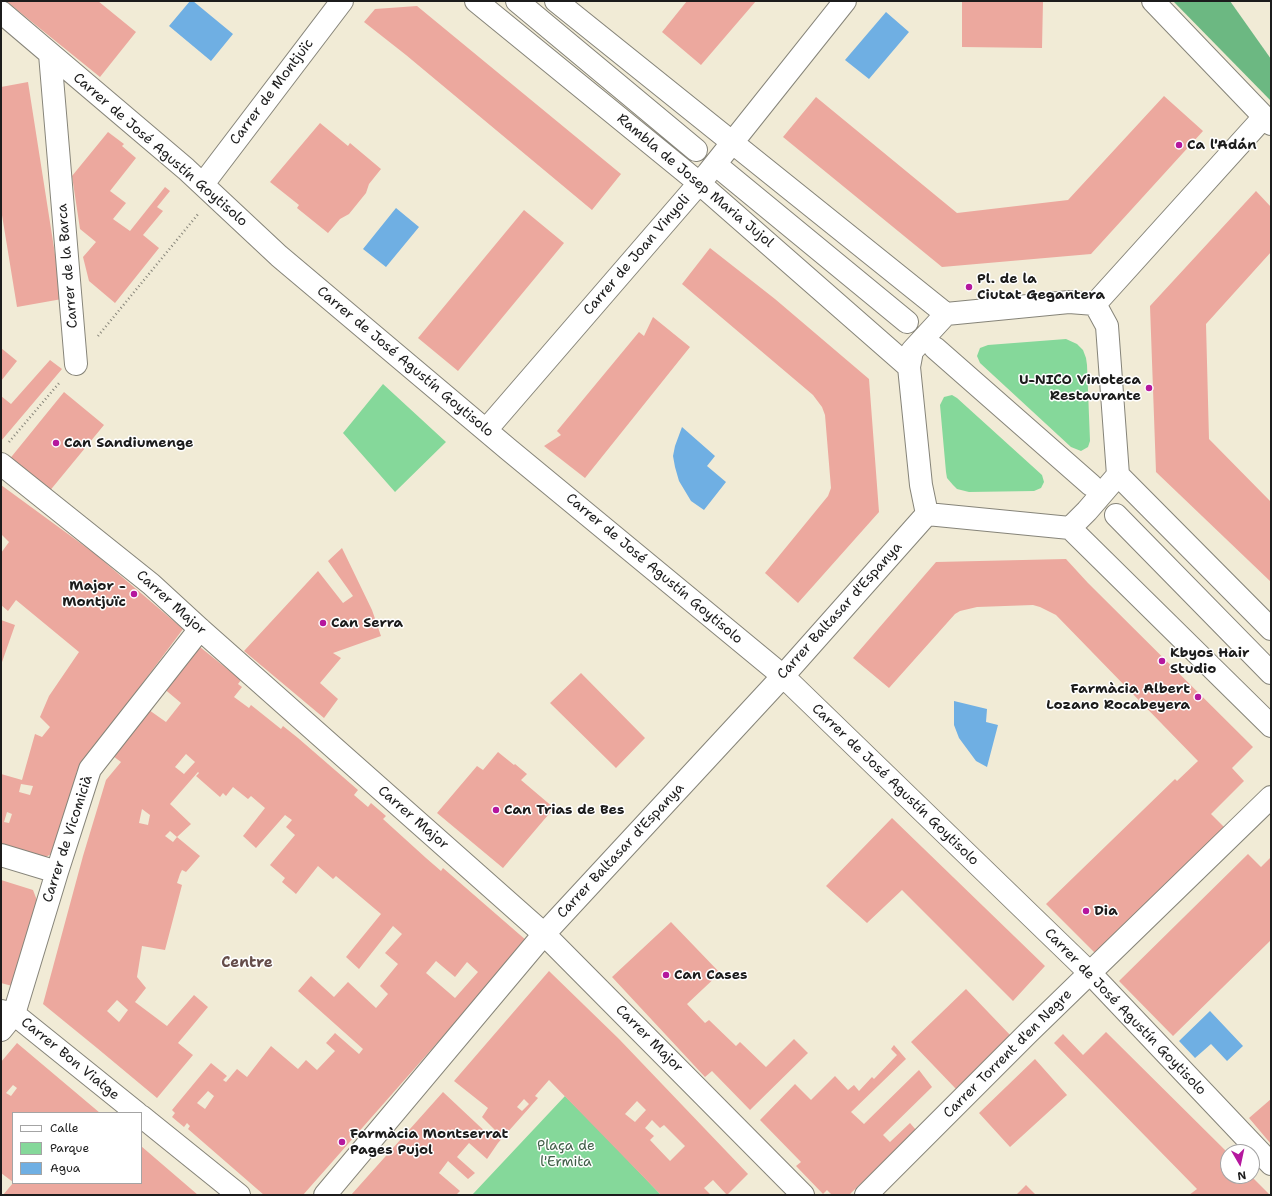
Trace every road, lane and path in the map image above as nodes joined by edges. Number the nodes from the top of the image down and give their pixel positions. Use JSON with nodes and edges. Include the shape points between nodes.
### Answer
{"nodes":[{"id":1,"x":342,"y":1,"type":"edge"},
{"id":2,"x":476,"y":1,"type":"edge"},
{"id":3,"x":517,"y":1,"type":"edge"},
{"id":4,"x":556,"y":1,"type":"edge"},
{"id":5,"x":845,"y":1,"type":"edge"},
{"id":6,"x":1153,"y":1,"type":"edge"},
{"id":7,"x":1,"y":12,"type":"edge"},
{"id":8,"x":50,"y":54,"type":"junction"},
{"id":9,"x":1268,"y":120,"type":"edge"},
{"id":10,"x":732,"y":142,"type":"junction"},
{"id":11,"x":696,"y":150,"type":"dead end"},
{"id":12,"x":721,"y":169,"type":"dead end"},
{"id":13,"x":699,"y":183,"type":"junction"},
{"id":14,"x":203,"y":184,"type":"junction"},
{"id":15,"x":226,"y":206,"type":"junction"},
{"id":16,"x":1095,"y":304,"type":"junction"},
{"id":17,"x":946,"y":314,"type":"junction"},
{"id":18,"x":907,"y":322,"type":"dead end"},
{"id":19,"x":935,"y":348,"type":"dead end"},
{"id":20,"x":76,"y":364,"type":"junction"},
{"id":21,"x":908,"y":367,"type":"junction"},
{"id":22,"x":486,"y":430,"type":"junction"},
{"id":23,"x":4,"y":455,"type":"edge"},
{"id":24,"x":1118,"y":476,"type":"junction"},
{"id":25,"x":1091,"y":485,"type":"dead end"},
{"id":26,"x":927,"y":514,"type":"junction"},
{"id":27,"x":1116,"y":515,"type":"dead end"},
{"id":28,"x":1070,"y":528,"type":"junction"},
{"id":29,"x":200,"y":629,"type":"junction"},
{"id":30,"x":1271,"y":629,"type":"edge"},
{"id":31,"x":1271,"y":673,"type":"edge"},
{"id":32,"x":783,"y":676,"type":"junction"},
{"id":33,"x":1271,"y":726,"type":"edge"},
{"id":34,"x":1271,"y":797,"type":"edge"},
{"id":35,"x":1,"y":855,"type":"edge"},
{"id":36,"x":57,"y":872,"type":"junction"},
{"id":37,"x":544,"y":934,"type":"junction"},
{"id":38,"x":1090,"y":973,"type":"junction"},
{"id":39,"x":5,"y":1018,"type":"edge"},
{"id":40,"x":136,"y":1112,"type":"edge"},
{"id":41,"x":142,"y":1117,"type":"edge"},
{"id":42,"x":1271,"y":1164,"type":"edge"},
{"id":43,"x":239,"y":1195,"type":"edge"},
{"id":44,"x":325,"y":1195,"type":"edge"},
{"id":45,"x":803,"y":1195,"type":"edge"},
{"id":46,"x":866,"y":1195,"type":"edge"}],
"edges":[{"from":1,"to":14,"type":"street","name":"Carrer de Montjuïc"},
{"from":2,"to":13,"type":"street","name":"Rambla de Josep Maria Jujol"},
{"from":3,"to":11,"type":"street","name":"Rambla de Josep Maria Jujol"},
{"from":4,"to":10,"type":"street"},
{"from":5,"to":10,"type":"street","name":"Carrer de Joan Vinyoli"},
{"from":6,"to":9,"type":"street"},
{"from":7,"to":8,"type":"street","name":"Carrer de José Agustín Goytisolo"},
{"from":8,"to":14,"type":"street","name":"Carrer de José Agustín Goytisolo"},
{"from":8,"to":20,"type":"street","name":"Carrer de la Barca"},
{"from":9,"to":16,"type":"street"},
{"from":10,"to":13,"type":"street","name":"Carrer de Joan Vinyoli"},
{"from":10,"to":17,"type":"street"},
{"from":12,"to":18,"type":"street","name":"Rambla de Josep Maria Jujol"},
{"from":13,"to":21,"type":"street","name":"Rambla de Josep Maria Jujol"},
{"from":13,"to":22,"type":"street","name":"Carrer de Joan Vinyoli"},
{"from":14,"to":15,"type":"street","name":"Carrer de José Agustín Goytisolo"},
{"from":15,"to":20,"type":"path","via":[[198,213]]},
{"from":15,"to":22,"type":"street","name":"Carrer de José Agustín Goytisolo","via":[[279,256]]},
{"from":16,"to":17,"type":"street","via":[[1069,302]]},
{"from":16,"to":24,"type":"street","via":[[1107,326]]},
{"from":17,"to":21,"type":"street","via":[[912,351]]},
{"from":19,"to":25,"type":"street"},
{"from":20,"to":23,"type":"path"},
{"from":21,"to":26,"type":"street","via":[[921,485]]},
{"from":22,"to":32,"type":"street","name":"Carrer de José Agustín Goytisolo"},
{"from":23,"to":29,"type":"street","name":"Carrer Major"},
{"from":24,"to":28,"type":"street"},
{"from":24,"to":30,"type":"street"},
{"from":26,"to":28,"type":"street"},
{"from":26,"to":32,"type":"street","name":"Carrer Baltasar d'Espanya"},
{"from":27,"to":31,"type":"street"},
{"from":28,"to":33,"type":"street"},
{"from":29,"to":36,"type":"street","name":"Carrer de Vicomicià","via":[[90,769]]},
{"from":29,"to":37,"type":"street","name":"Carrer Major"},
{"from":32,"to":37,"type":"street","name":"Carrer Baltasar d'Espanya"},
{"from":32,"to":38,"type":"street","name":"Carrer de José Agustín Goytisolo"},
{"from":34,"to":38,"type":"street","name":"Carrer Torrent d'en Negre"},
{"from":35,"to":36,"type":"street"},
{"from":36,"to":39,"type":"street","name":"Carrer de Vicomicià"},
{"from":37,"to":44,"type":"street","name":"Carrer Baltasar d'Espanya"},
{"from":37,"to":45,"type":"street","name":"Carrer Major"},
{"from":38,"to":42,"type":"street","name":"Carrer de José Agustín Goytisolo"},
{"from":38,"to":46,"type":"street","name":"Carrer Torrent d'en Negre"},
{"from":39,"to":40,"type":"street","name":"Carrer Bon Viatge"},
{"from":41,"to":43,"type":"street"}]}
